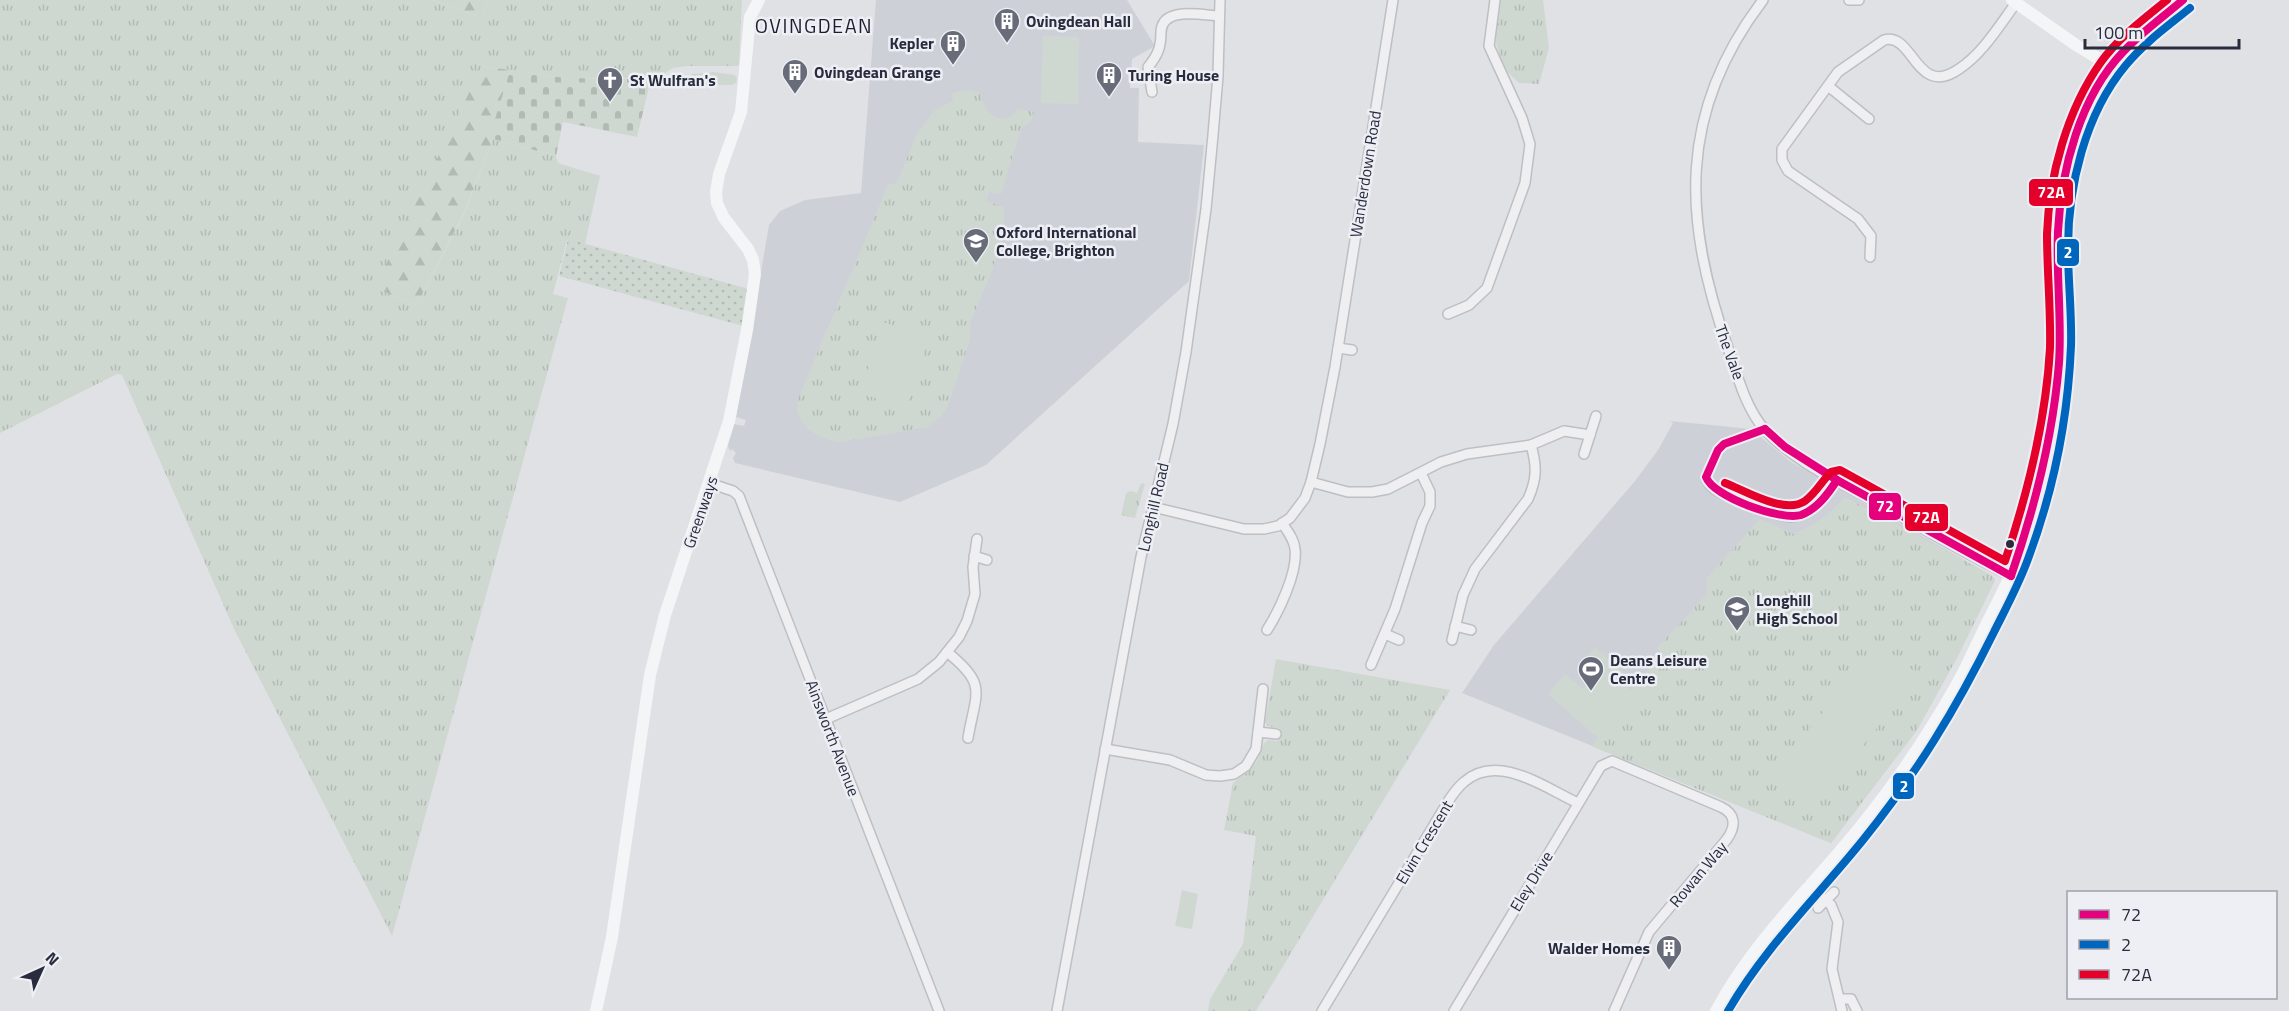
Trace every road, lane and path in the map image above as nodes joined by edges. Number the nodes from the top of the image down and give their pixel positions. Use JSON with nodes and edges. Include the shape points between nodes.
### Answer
{"nodes":[{"id":1,"x":759,"y":0,"type":"edge"},
{"id":2,"x":1220,"y":0,"type":"edge"},
{"id":3,"x":1393,"y":0,"type":"edge"},
{"id":4,"x":1495,"y":0,"type":"edge"},
{"id":5,"x":1763,"y":0,"type":"edge"},
{"id":6,"x":1849,"y":0,"type":"edge"},
{"id":7,"x":1859,"y":0,"type":"edge"},
{"id":8,"x":2182,"y":0,"type":"edge"},
{"id":9,"x":2014,"y":1,"type":"edge"},
{"id":10,"x":1219,"y":16,"type":"junction"},
{"id":11,"x":1137,"y":64,"type":"dead end"},
{"id":12,"x":2111,"y":66,"type":"junction"},
{"id":13,"x":1148,"y":68,"type":"junction"},
{"id":14,"x":1828,"y":86,"type":"junction"},
{"id":15,"x":1152,"y":92,"type":"dead end"},
{"id":16,"x":1869,"y":119,"type":"dead end"},
{"id":17,"x":1870,"y":257,"type":"dead end"},
{"id":18,"x":1448,"y":314,"type":"dead end"},
{"id":19,"x":1338,"y":348,"type":"junction"},
{"id":20,"x":1352,"y":350,"type":"dead end"},
{"id":21,"x":1596,"y":416,"type":"dead end"},
{"id":22,"x":1765,"y":429,"type":"junction"},
{"id":23,"x":1590,"y":435,"type":"junction"},
{"id":24,"x":1531,"y":445,"type":"junction"},
{"id":25,"x":1584,"y":454,"type":"dead end"},
{"id":26,"x":1421,"y":473,"type":"junction"},
{"id":27,"x":1836,"y":480,"type":"junction"},
{"id":28,"x":1311,"y":482,"type":"junction"},
{"id":29,"x":709,"y":483,"type":"junction"},
{"id":30,"x":1153,"y":507,"type":"junction"},
{"id":31,"x":1282,"y":523,"type":"junction"},
{"id":32,"x":977,"y":539,"type":"dead end"},
{"id":33,"x":974,"y":556,"type":"junction"},
{"id":34,"x":987,"y":560,"type":"dead end"},
{"id":35,"x":2011,"y":576,"type":"junction"},
{"id":36,"x":1455,"y":626,"type":"junction"},
{"id":37,"x":1268,"y":630,"type":"dead end"},
{"id":38,"x":1471,"y":630,"type":"dead end"},
{"id":39,"x":1385,"y":634,"type":"junction"},
{"id":40,"x":1399,"y":640,"type":"dead end"},
{"id":41,"x":1452,"y":640,"type":"dead end"},
{"id":42,"x":947,"y":652,"type":"junction"},
{"id":43,"x":1371,"y":665,"type":"dead end"},
{"id":44,"x":1263,"y":689,"type":"dead end"},
{"id":45,"x":974,"y":704,"type":"junction"},
{"id":46,"x":986,"y":705,"type":"dead end"},
{"id":47,"x":826,"y":719,"type":"junction"},
{"id":48,"x":1258,"y":732,"type":"junction"},
{"id":49,"x":1276,"y":734,"type":"dead end"},
{"id":50,"x":968,"y":738,"type":"dead end"},
{"id":51,"x":1105,"y":749,"type":"junction"},
{"id":52,"x":1617,"y":762,"type":"joint"},
{"id":53,"x":1578,"y":803,"type":"junction"},
{"id":54,"x":1809,"y":886,"type":"junction"},
{"id":55,"x":1834,"y":892,"type":"dead end"},
{"id":56,"x":1826,"y":900,"type":"junction"},
{"id":57,"x":1818,"y":908,"type":"dead end"},
{"id":58,"x":1839,"y":999,"type":"junction"},
{"id":59,"x":596,"y":1011,"type":"edge"},
{"id":60,"x":939,"y":1011,"type":"edge"},
{"id":61,"x":1057,"y":1011,"type":"edge"},
{"id":62,"x":1322,"y":1011,"type":"edge"},
{"id":63,"x":1454,"y":1011,"type":"edge"},
{"id":64,"x":1614,"y":1011,"type":"edge"},
{"id":65,"x":1716,"y":1011,"type":"edge"},
{"id":66,"x":1842,"y":1011,"type":"edge"},
{"id":67,"x":1857,"y":1011,"type":"edge"}],
"edges":[{"from":1,"to":29,"type":"street","name":"Greenways","via":[[748,24],[741,112],[716,192],[728,225],[748,249],[755,274],[729,421]]},
{"from":2,"to":10,"type":"street","name":"Longhill Road"},
{"from":3,"to":19,"type":"street","name":"Wanderdown Road"},
{"from":4,"to":18,"type":"street","via":[[1489,46],[1530,144],[1525,183],[1486,288],[1469,305]]},
{"from":5,"to":22,"type":"street","name":"The Vale","via":[[1729,53],[1713,90],[1700,136],[1695,200],[1702,259],[1716,314],[1750,404]]},
{"from":6,"to":7,"type":"street"},
{"from":8,"to":12,"type":"street"},
{"from":9,"to":12,"type":"street"},
{"from":9,"to":14,"type":"street","via":[[1982,49],[1950,74],[1926,73],[1897,40],[1890,38],[1838,72]]},
{"from":10,"to":13,"type":"street","via":[[1168,17],[1162,25],[1160,50]]},
{"from":10,"to":30,"type":"street","name":"Longhill Road","via":[[1218,76],[1200,257],[1174,417]]},
{"from":11,"to":13,"type":"street"},
{"from":12,"to":35,"type":"street","via":[[2078,129],[2069,165],[2058,230],[2061,330],[2054,416]]},
{"from":13,"to":15,"type":"street"},
{"from":14,"to":16,"type":"street"},
{"from":14,"to":17,"type":"street","via":[[1782,149],[1782,160],[1788,171],[1858,219],[1871,236]]},
{"from":19,"to":20,"type":"street"},
{"from":19,"to":28,"type":"street","name":"Wanderdown Road"},
{"from":21,"to":23,"type":"street"},
{"from":22,"to":27,"type":"street","name":"The Vale"},
{"from":22,"to":27,"type":"street","via":[[1722,446],[1706,477],[1707,483],[1721,493],[1789,518],[1816,506]]},
{"from":23,"to":24,"type":"street","via":[[1564,431]]},
{"from":23,"to":25,"type":"street"},
{"from":24,"to":26,"type":"street","via":[[1467,454]]},
{"from":24,"to":36,"type":"street","via":[[1536,467],[1528,499],[1475,569]]},
{"from":26,"to":28,"type":"street","via":[[1388,489],[1366,493]]},
{"from":26,"to":39,"type":"street","via":[[1430,492],[1430,506]]},
{"from":27,"to":35,"type":"street","name":"The Vale"},
{"from":28,"to":31,"type":"street","name":"Wanderdown Road","via":[[1302,504]]},
{"from":29,"to":47,"type":"street","name":"Ainsworth Avenue","via":[[739,496]]},
{"from":29,"to":59,"type":"street","name":"Greenways","via":[[665,615],[650,675],[612,937]]},
{"from":30,"to":31,"type":"street","via":[[1249,530],[1264,530]]},
{"from":30,"to":51,"type":"street","name":"Longhill Road"},
{"from":31,"to":37,"type":"street","via":[[1294,544],[1295,562]]},
{"from":32,"to":33,"type":"street"},
{"from":33,"to":34,"type":"street"},
{"from":33,"to":42,"type":"street","via":[[971,610],[962,632]]},
{"from":35,"to":54,"type":"street","via":[[1954,690],[1910,760]]},
{"from":36,"to":38,"type":"street"},
{"from":36,"to":41,"type":"street"},
{"from":39,"to":40,"type":"street"},
{"from":39,"to":43,"type":"street"},
{"from":42,"to":45,"type":"street","via":[[975,679]]},
{"from":42,"to":47,"type":"street","via":[[924,676]]},
{"from":44,"to":48,"type":"street"},
{"from":45,"to":46,"type":"street"},
{"from":45,"to":50,"type":"street"},
{"from":47,"to":60,"type":"street","name":"Ainsworth Avenue"},
{"from":48,"to":49,"type":"street"},
{"from":48,"to":51,"type":"street","via":[[1251,760],[1243,769],[1227,776],[1206,775],[1170,760]]},
{"from":51,"to":61,"type":"street","name":"Longhill Road"},
{"from":52,"to":53,"type":"street","name":"Eley Drive","via":[[1601,765]]},
{"from":52,"to":64,"type":"street","name":"Rowan Way","via":[[1726,810],[1734,824],[1727,839],[1649,932]]},
{"from":53,"to":62,"type":"street","name":"Elvin Crescent","via":[[1507,771],[1484,771],[1464,781]]},
{"from":53,"to":63,"type":"street","name":"Eley Drive"},
{"from":54,"to":56,"type":"street"},
{"from":54,"to":65,"type":"street","via":[[1758,945]]},
{"from":55,"to":56,"type":"street"},
{"from":56,"to":57,"type":"street"},
{"from":56,"to":58,"type":"street","via":[[1838,922],[1832,969]]},
{"from":58,"to":66,"type":"street"},
{"from":58,"to":67,"type":"street","via":[[1851,999]]}]}
